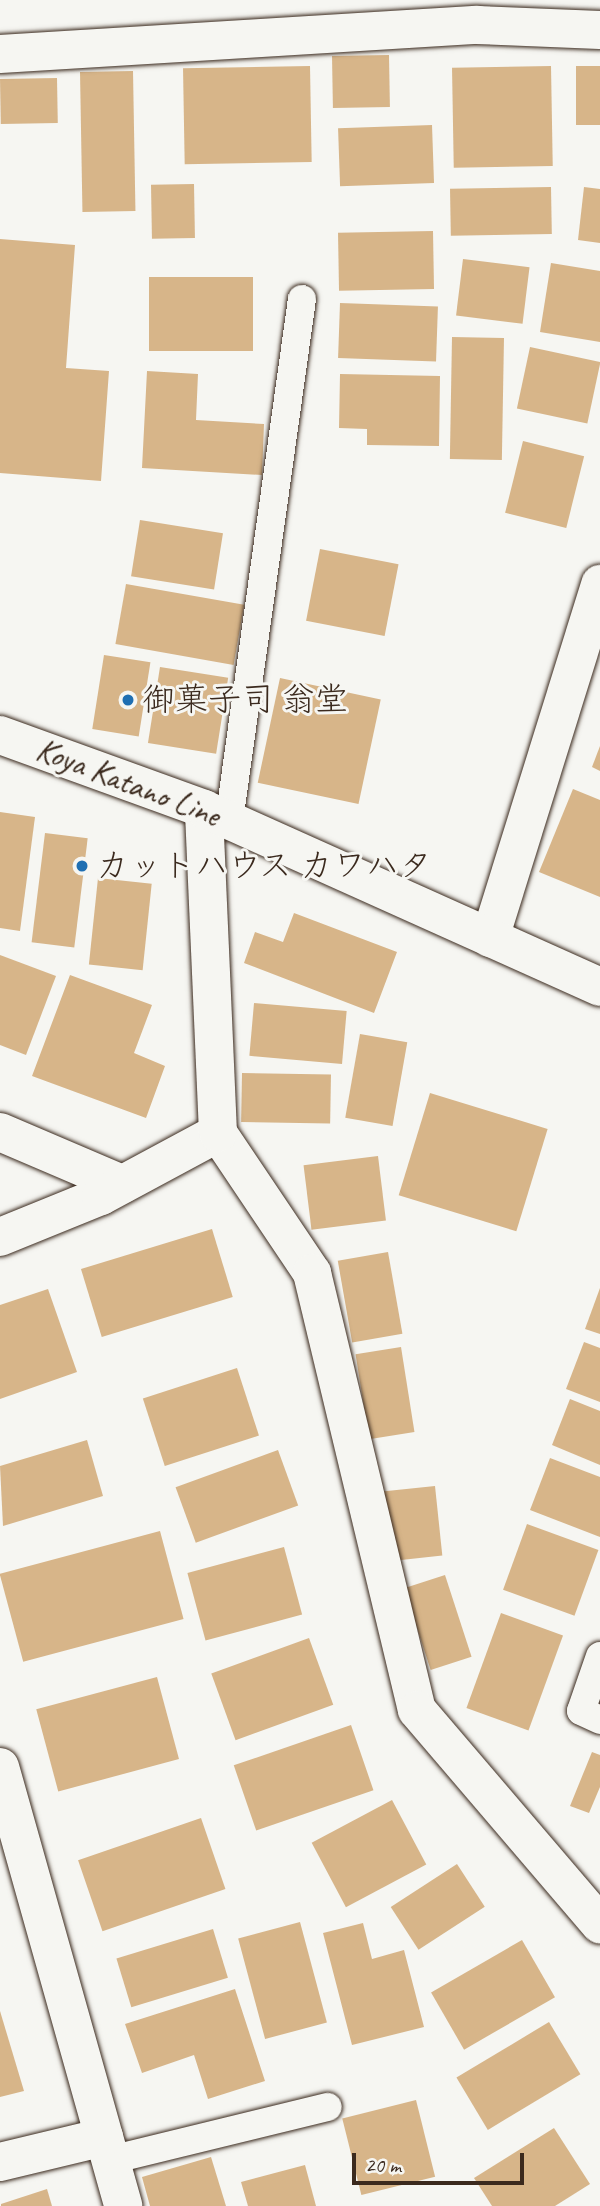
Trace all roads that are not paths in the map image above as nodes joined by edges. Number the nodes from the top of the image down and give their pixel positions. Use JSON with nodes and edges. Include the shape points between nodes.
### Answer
{"nodes":[{"id":1,"x":475,"y":13,"type":"edge"},
{"id":2,"x":600,"y":30,"type":"edge"},
{"id":3,"x":0,"y":54,"type":"edge"},
{"id":4,"x":302,"y":299,"type":"dead end"},
{"id":5,"x":600,"y":584,"type":"edge"},
{"id":6,"x":0,"y":735,"type":"edge"},
{"id":7,"x":216,"y":815,"type":"junction"},
{"id":8,"x":490,"y":938,"type":"junction"},
{"id":9,"x":600,"y":987,"type":"edge"},
{"id":10,"x":0,"y":1132,"type":"edge"},
{"id":11,"x":218,"y":1133,"type":"junction"},
{"id":12,"x":122,"y":1184,"type":"junction"},
{"id":13,"x":0,"y":1237,"type":"edge"},
{"id":14,"x":600,"y":1656,"type":"edge"},
{"id":15,"x":600,"y":1720,"type":"edge"},
{"id":16,"x":0,"y":1767,"type":"edge"},
{"id":17,"x":600,"y":1924,"type":"edge"},
{"id":18,"x":328,"y":2107,"type":"dead end"},
{"id":19,"x":107,"y":2149,"type":"junction"},
{"id":20,"x":0,"y":2162,"type":"edge"},
{"id":21,"x":123,"y":2206,"type":"edge"}],
"edges":[{"from":1,"to":2,"type":"street"},
{"from":1,"to":3,"type":"street"},
{"from":4,"to":7,"type":"lane"},
{"from":5,"to":8,"type":"street"},
{"from":6,"to":7,"type":"street","name":"Koya Katano Line"},
{"from":7,"to":8,"type":"street","name":"Koya Katano Line"},
{"from":7,"to":11,"type":"street"},
{"from":8,"to":9,"type":"street","name":"Koya Katano Line"},
{"from":10,"to":12,"type":"street"},
{"from":11,"to":12,"type":"street"},
{"from":11,"to":17,"type":"street","via":[[312,1273],[417,1710]]},
{"from":12,"to":13,"type":"street"},
{"from":14,"to":15,"type":"lane","via":[[580,1711]]},
{"from":16,"to":19,"type":"street"},
{"from":18,"to":19,"type":"lane"},
{"from":19,"to":20,"type":"street"},
{"from":19,"to":21,"type":"street"}]}
